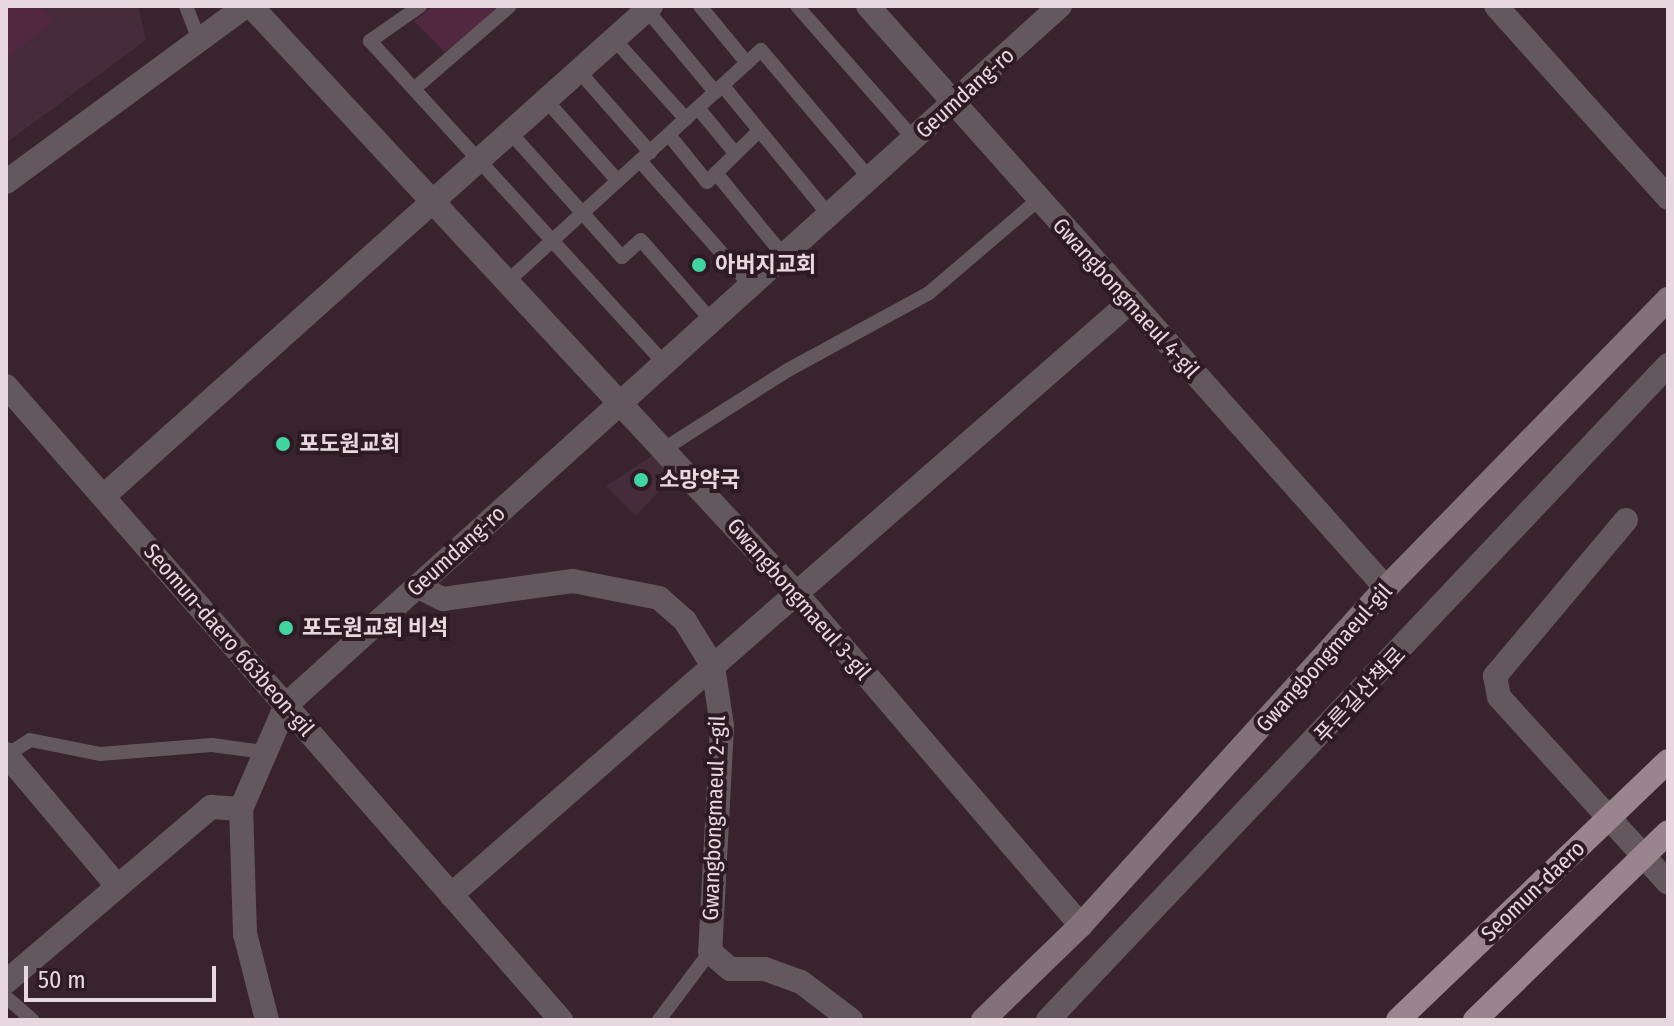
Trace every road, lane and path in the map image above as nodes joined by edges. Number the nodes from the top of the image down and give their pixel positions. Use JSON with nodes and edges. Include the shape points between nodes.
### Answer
{"nodes":[{"id":1,"x":186,"y":6,"type":"edge"},
{"id":2,"x":248,"y":6,"type":"edge"},
{"id":3,"x":420,"y":6,"type":"edge"},
{"id":4,"x":510,"y":6,"type":"edge"},
{"id":5,"x":700,"y":6,"type":"edge"},
{"id":6,"x":797,"y":6,"type":"edge"},
{"id":7,"x":868,"y":6,"type":"edge"},
{"id":8,"x":1060,"y":6,"type":"edge"},
{"id":9,"x":1496,"y":6,"type":"edge"},
{"id":10,"x":649,"y":8,"type":"edge"},
{"id":11,"x":198,"y":38,"type":"junction"},
{"id":12,"x":607,"y":44,"type":"junction"},
{"id":13,"x":747,"y":63,"type":"junction"},
{"id":14,"x":577,"y":69,"type":"junction"},
{"id":15,"x":415,"y":88,"type":"junction"},
{"id":16,"x":719,"y":89,"type":"junction"},
{"id":17,"x":544,"y":98,"type":"junction"},
{"id":18,"x":953,"y":104,"type":"junction"},
{"id":19,"x":698,"y":108,"type":"junction"},
{"id":20,"x":686,"y":119,"type":"junction"},
{"id":21,"x":507,"y":129,"type":"junction"},
{"id":22,"x":759,"y":131,"type":"junction"},
{"id":23,"x":669,"y":135,"type":"junction"},
{"id":24,"x":914,"y":139,"type":"junction"},
{"id":25,"x":735,"y":153,"type":"junction"},
{"id":26,"x":476,"y":157,"type":"junction"},
{"id":27,"x":645,"y":157,"type":"junction"},
{"id":28,"x":716,"y":173,"type":"junction"},
{"id":29,"x":870,"y":179,"type":"junction"},
{"id":30,"x":618,"y":181,"type":"junction"},
{"id":31,"x":6,"y":182,"type":"edge"},
{"id":32,"x":1668,"y":198,"type":"edge"},
{"id":33,"x":431,"y":199,"type":"junction"},
{"id":34,"x":1038,"y":200,"type":"junction"},
{"id":35,"x":585,"y":211,"type":"junction"},
{"id":36,"x":829,"y":215,"type":"junction"},
{"id":37,"x":551,"y":242,"type":"junction"},
{"id":38,"x":784,"y":256,"type":"junction"},
{"id":39,"x":509,"y":280,"type":"junction"},
{"id":40,"x":751,"y":286,"type":"junction"},
{"id":41,"x":1668,"y":299,"type":"edge"},
{"id":42,"x":1130,"y":302,"type":"junction"},
{"id":43,"x":712,"y":321,"type":"junction"},
{"id":44,"x":665,"y":364,"type":"junction"},
{"id":45,"x":1668,"y":365,"type":"edge"},
{"id":46,"x":6,"y":386,"type":"edge"},
{"id":47,"x":622,"y":402,"type":"junction"},
{"id":48,"x":664,"y":449,"type":"junction"},
{"id":49,"x":105,"y":495,"type":"junction"},
{"id":50,"x":1626,"y":520,"type":"dead end"},
{"id":51,"x":417,"y":586,"type":"junction"},
{"id":52,"x":1386,"y":588,"type":"junction"},
{"id":53,"x":796,"y":593,"type":"junction"},
{"id":54,"x":713,"y":666,"type":"junction"},
{"id":55,"x":286,"y":705,"type":"junction"},
{"id":56,"x":264,"y":752,"type":"junction"},
{"id":57,"x":6,"y":755,"type":"edge"},
{"id":58,"x":1668,"y":761,"type":"edge"},
{"id":59,"x":241,"y":809,"type":"junction"},
{"id":60,"x":1609,"y":817,"type":"junction"},
{"id":61,"x":1668,"y":832,"type":"edge"},
{"id":62,"x":1643,"y":856,"type":"junction"},
{"id":63,"x":1668,"y":883,"type":"edge"},
{"id":64,"x":117,"y":886,"type":"junction"},
{"id":65,"x":451,"y":895,"type":"junction"},
{"id":66,"x":1081,"y":925,"type":"junction"},
{"id":67,"x":710,"y":952,"type":"junction"},
{"id":68,"x":6,"y":982,"type":"edge"},
{"id":69,"x":6,"y":997,"type":"edge"},
{"id":70,"x":32,"y":1020,"type":"edge"},
{"id":71,"x":267,"y":1020,"type":"edge"},
{"id":72,"x":561,"y":1020,"type":"edge"},
{"id":73,"x":659,"y":1020,"type":"edge"},
{"id":74,"x":851,"y":1020,"type":"edge"},
{"id":75,"x":983,"y":1020,"type":"edge"},
{"id":76,"x":1048,"y":1020,"type":"edge"},
{"id":77,"x":1398,"y":1020,"type":"edge"},
{"id":78,"x":1475,"y":1020,"type":"edge"}],
"edges":[{"from":1,"to":11,"type":"lane"},
{"from":2,"to":11,"type":"street"},
{"from":2,"to":33,"type":"street","name":"Gwangbongmaeul 3-gil"},
{"from":3,"to":15,"type":"lane","via":[[370,41]]},
{"from":4,"to":15,"type":"lane"},
{"from":5,"to":13,"type":"lane"},
{"from":6,"to":24,"type":"lane"},
{"from":7,"to":18,"type":"street","name":"Gwangbongmaeul 4-gil"},
{"from":8,"to":18,"type":"street","name":"Geumdang-ro"},
{"from":9,"to":32,"type":"street"},
{"from":10,"to":12,"type":"street"},
{"from":10,"to":16,"type":"lane"},
{"from":11,"to":31,"type":"street"},
{"from":12,"to":14,"type":"street"},
{"from":12,"to":20,"type":"lane"},
{"from":13,"to":16,"type":"lane"},
{"from":13,"to":29,"type":"lane","via":[[761,50]]},
{"from":14,"to":17,"type":"street"},
{"from":14,"to":27,"type":"lane"},
{"from":15,"to":26,"type":"lane"},
{"from":16,"to":19,"type":"lane"},
{"from":16,"to":22,"type":"lane"},
{"from":17,"to":21,"type":"street"},
{"from":17,"to":30,"type":"lane"},
{"from":18,"to":24,"type":"street","name":"Geumdang-ro"},
{"from":18,"to":34,"type":"street","name":"Gwangbongmaeul 4-gil"},
{"from":19,"to":20,"type":"lane"},
{"from":19,"to":25,"type":"lane"},
{"from":20,"to":23,"type":"lane"},
{"from":21,"to":26,"type":"street"},
{"from":21,"to":35,"type":"lane"},
{"from":22,"to":25,"type":"lane"},
{"from":22,"to":36,"type":"lane"},
{"from":23,"to":27,"type":"lane"},
{"from":23,"to":28,"type":"lane","via":[[707,182]]},
{"from":24,"to":29,"type":"street","name":"Geumdang-ro"},
{"from":25,"to":28,"type":"lane"},
{"from":26,"to":33,"type":"street"},
{"from":26,"to":37,"type":"lane"},
{"from":27,"to":30,"type":"lane"},
{"from":27,"to":40,"type":"lane"},
{"from":28,"to":38,"type":"lane"},
{"from":29,"to":36,"type":"street","name":"Geumdang-ro"},
{"from":30,"to":35,"type":"lane"},
{"from":33,"to":39,"type":"street","name":"Gwangbongmaeul 3-gil"},
{"from":33,"to":49,"type":"street"},
{"from":34,"to":42,"type":"street","name":"Gwangbongmaeul 4-gil"},
{"from":34,"to":48,"type":"lane","via":[[929,293]]},
{"from":35,"to":37,"type":"lane"},
{"from":35,"to":43,"type":"lane","via":[[622,257],[641,240]]},
{"from":36,"to":38,"type":"street","name":"Geumdang-ro"},
{"from":37,"to":39,"type":"lane"},
{"from":37,"to":44,"type":"lane"},
{"from":38,"to":40,"type":"street","name":"Geumdang-ro"},
{"from":39,"to":47,"type":"street","name":"Gwangbongmaeul 3-gil"},
{"from":40,"to":43,"type":"street","name":"Geumdang-ro"},
{"from":41,"to":52,"type":"street","name":"Gwangbongmaeul-gil"},
{"from":42,"to":52,"type":"street","name":"Gwangbongmaeul 4-gil"},
{"from":42,"to":53,"type":"street"},
{"from":43,"to":44,"type":"street","name":"Geumdang-ro"},
{"from":44,"to":47,"type":"street","name":"Geumdang-ro"},
{"from":45,"to":76,"type":"street","name":"푸른길산책로"},
{"from":46,"to":49,"type":"street","name":"Seomun-daero 663beon-gil"},
{"from":47,"to":48,"type":"street","name":"Gwangbongmaeul 3-gil"},
{"from":47,"to":51,"type":"street","name":"Geumdang-ro"},
{"from":48,"to":53,"type":"street","name":"Gwangbongmaeul 3-gil"},
{"from":49,"to":55,"type":"street","name":"Seomun-daero 663beon-gil"},
{"from":50,"to":60,"type":"street","via":[[1495,676],[1499,697]]},
{"from":51,"to":54,"type":"street","name":"Gwangbongmaeul 2-gil","via":[[443,599],[538,581],[644,593],[685,621]]},
{"from":51,"to":55,"type":"street","name":"Geumdang-ro"},
{"from":52,"to":66,"type":"street","name":"Gwangbongmaeul-gil"},
{"from":53,"to":54,"type":"street"},
{"from":53,"to":66,"type":"street","name":"Gwangbongmaeul 3-gil"},
{"from":54,"to":65,"type":"street"},
{"from":54,"to":67,"type":"street","name":"Gwangbongmaeul 2-gil","via":[[722,726]]},
{"from":55,"to":56,"type":"street","name":"Geumdang-ro"},
{"from":55,"to":65,"type":"street","name":"Seomun-daero 663beon-gil"},
{"from":56,"to":57,"type":"lane","via":[[212,745],[100,754],[30,740]]},
{"from":56,"to":59,"type":"street","name":"Geumdang-ro"},
{"from":57,"to":64,"type":"street"},
{"from":58,"to":60,"type":"main road","name":"Seomun-daero"},
{"from":59,"to":64,"type":"street","via":[[211,807]]},
{"from":59,"to":71,"type":"street","name":"Geumdang-ro","via":[[245,934]]},
{"from":60,"to":62,"type":"street"},
{"from":60,"to":77,"type":"main road","name":"Seomun-daero"},
{"from":61,"to":62,"type":"main road"},
{"from":62,"to":63,"type":"street"},
{"from":62,"to":78,"type":"main road"},
{"from":64,"to":68,"type":"street"},
{"from":65,"to":72,"type":"street","name":"Seomun-daero 663beon-gil"},
{"from":66,"to":75,"type":"street","name":"Gwangbongmaeul-gil"},
{"from":67,"to":73,"type":"lane"},
{"from":67,"to":74,"type":"street","name":"Gwangbongmaeul 2-gil","via":[[730,969],[765,969],[801,982]]},
{"from":69,"to":70,"type":"lane"}]}
